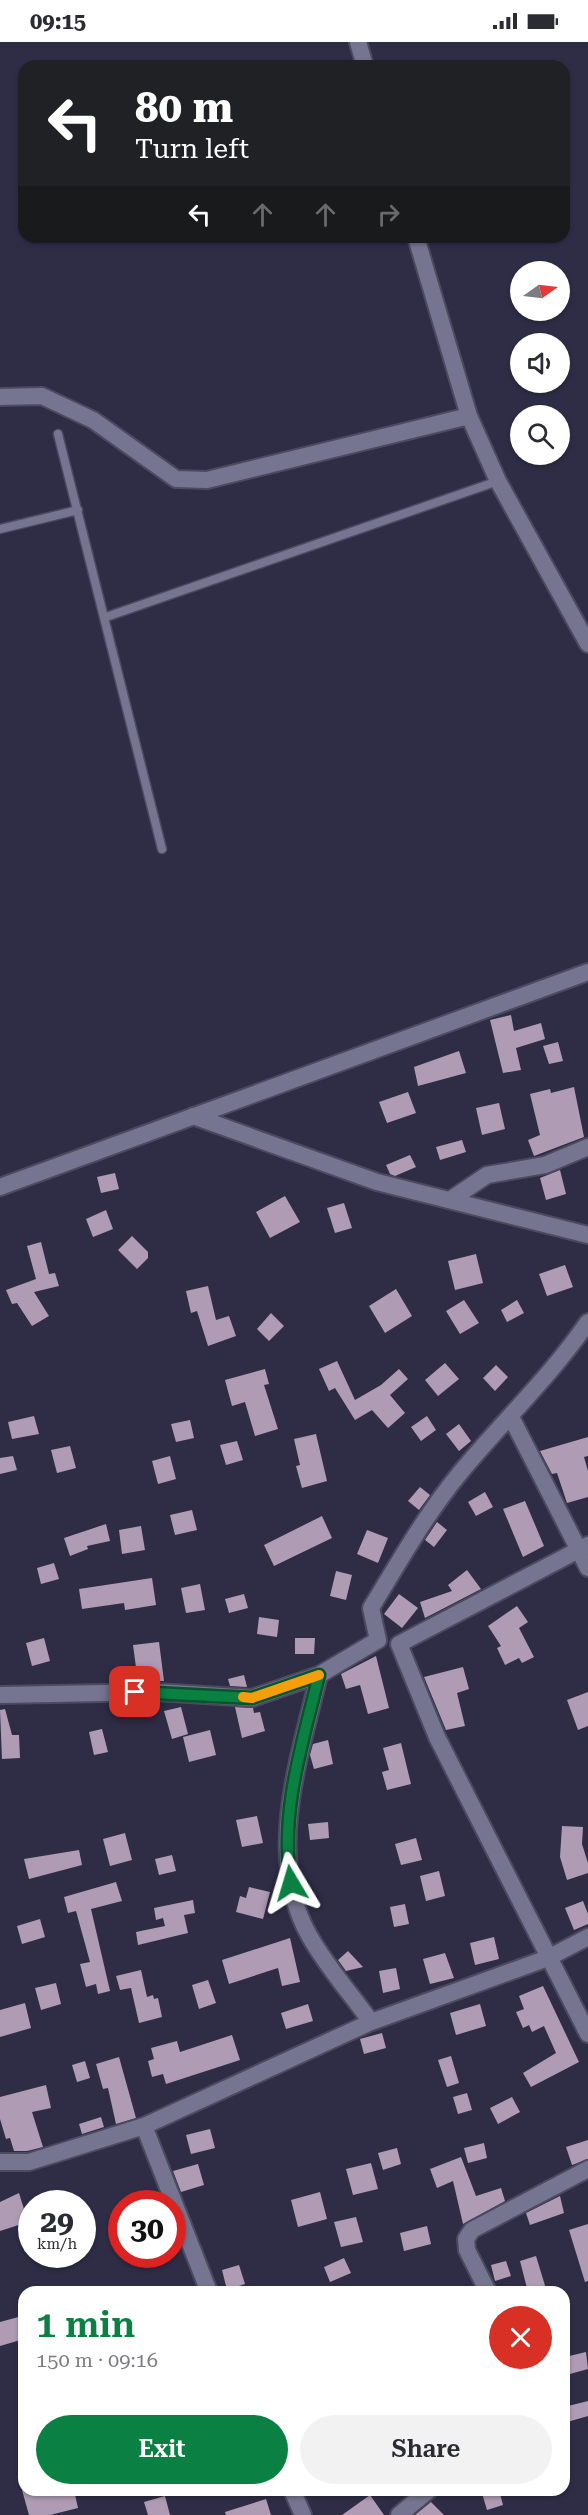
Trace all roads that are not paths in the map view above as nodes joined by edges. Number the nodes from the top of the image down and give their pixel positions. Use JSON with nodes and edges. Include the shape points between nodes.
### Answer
{"nodes":[{"id":1,"x":358,"y":42,"type":"edge"},
{"id":2,"x":363,"y":60,"type":"edge"},
{"id":3,"x":418,"y":243,"type":"edge"},
{"id":4,"x":0,"y":397,"type":"edge"},
{"id":5,"x":469,"y":416,"type":"junction"},
{"id":6,"x":58,"y":434,"type":"dead end"},
{"id":7,"x":498,"y":481,"type":"junction"},
{"id":8,"x":78,"y":510,"type":"junction"},
{"id":9,"x":0,"y":529,"type":"edge"},
{"id":10,"x":106,"y":616,"type":"junction"},
{"id":11,"x":588,"y":644,"type":"edge"},
{"id":12,"x":162,"y":849,"type":"dead end"},
{"id":13,"x":588,"y":972,"type":"edge"},
{"id":14,"x":193,"y":1116,"type":"junction"},
{"id":15,"x":588,"y":1147,"type":"edge"},
{"id":16,"x":0,"y":1187,"type":"edge"},
{"id":17,"x":450,"y":1200,"type":"junction"},
{"id":18,"x":588,"y":1235,"type":"edge"},
{"id":19,"x":588,"y":1322,"type":"edge"},
{"id":20,"x":511,"y":1417,"type":"junction"},
{"id":21,"x":583,"y":1547,"type":"edge"},
{"id":22,"x":588,"y":1568,"type":"edge"},
{"id":23,"x":378,"y":1640,"type":"junction"},
{"id":24,"x":399,"y":1644,"type":"junction"},
{"id":25,"x":319,"y":1675,"type":"junction"},
{"id":26,"x":0,"y":1695,"type":"edge"},
{"id":27,"x":588,"y":1937,"type":"edge"},
{"id":28,"x":548,"y":1958,"type":"junction"},
{"id":29,"x":371,"y":2022,"type":"junction"},
{"id":30,"x":588,"y":2034,"type":"edge"},
{"id":31,"x":144,"y":2126,"type":"junction"},
{"id":32,"x":0,"y":2162,"type":"edge"},
{"id":33,"x":588,"y":2169,"type":"edge"},
{"id":34,"x":207,"y":2286,"type":"edge"},
{"id":35,"x":485,"y":2286,"type":"edge"},
{"id":36,"x":295,"y":2496,"type":"edge"},
{"id":37,"x":422,"y":2496,"type":"edge"},
{"id":38,"x":303,"y":2515,"type":"edge"},
{"id":39,"x":399,"y":2515,"type":"edge"}],
"edges":[{"from":1,"to":2,"type":"street"},
{"from":3,"to":5,"type":"street"},
{"from":4,"to":5,"type":"street","via":[[42,396],[93,420],[176,479],[207,480]]},
{"from":5,"to":7,"type":"street"},
{"from":6,"to":8,"type":"lane"},
{"from":7,"to":10,"type":"lane"},
{"from":7,"to":11,"type":"street"},
{"from":8,"to":9,"type":"lane"},
{"from":8,"to":10,"type":"lane"},
{"from":10,"to":12,"type":"lane"},
{"from":13,"to":14,"type":"street"},
{"from":14,"to":16,"type":"street"},
{"from":14,"to":17,"type":"street","via":[[377,1182]]},
{"from":15,"to":17,"type":"street","via":[[545,1165],[487,1175]]},
{"from":17,"to":18,"type":"street"},
{"from":19,"to":20,"type":"street"},
{"from":20,"to":21,"type":"street"},
{"from":20,"to":23,"type":"street","via":[[460,1474],[371,1608]]},
{"from":21,"to":22,"type":"street"},
{"from":21,"to":24,"type":"street"},
{"from":23,"to":24,"type":"street"},
{"from":23,"to":25,"type":"street"},
{"from":24,"to":28,"type":"street","via":[[437,1737]]},
{"from":25,"to":26,"type":"street","via":[[252,1698],[157,1692]]},
{"from":25,"to":29,"type":"street","via":[[290,1807],[288,1861],[295,1904],[309,1937]]},
{"from":27,"to":28,"type":"street"},
{"from":28,"to":29,"type":"street"},
{"from":28,"to":30,"type":"street"},
{"from":29,"to":31,"type":"street"},
{"from":31,"to":32,"type":"street","via":[[29,2162]]},
{"from":31,"to":34,"type":"street"},
{"from":33,"to":35,"type":"street","via":[[471,2230],[466,2239],[467,2250]]},
{"from":36,"to":38,"type":"street"},
{"from":37,"to":39,"type":"street"}]}
